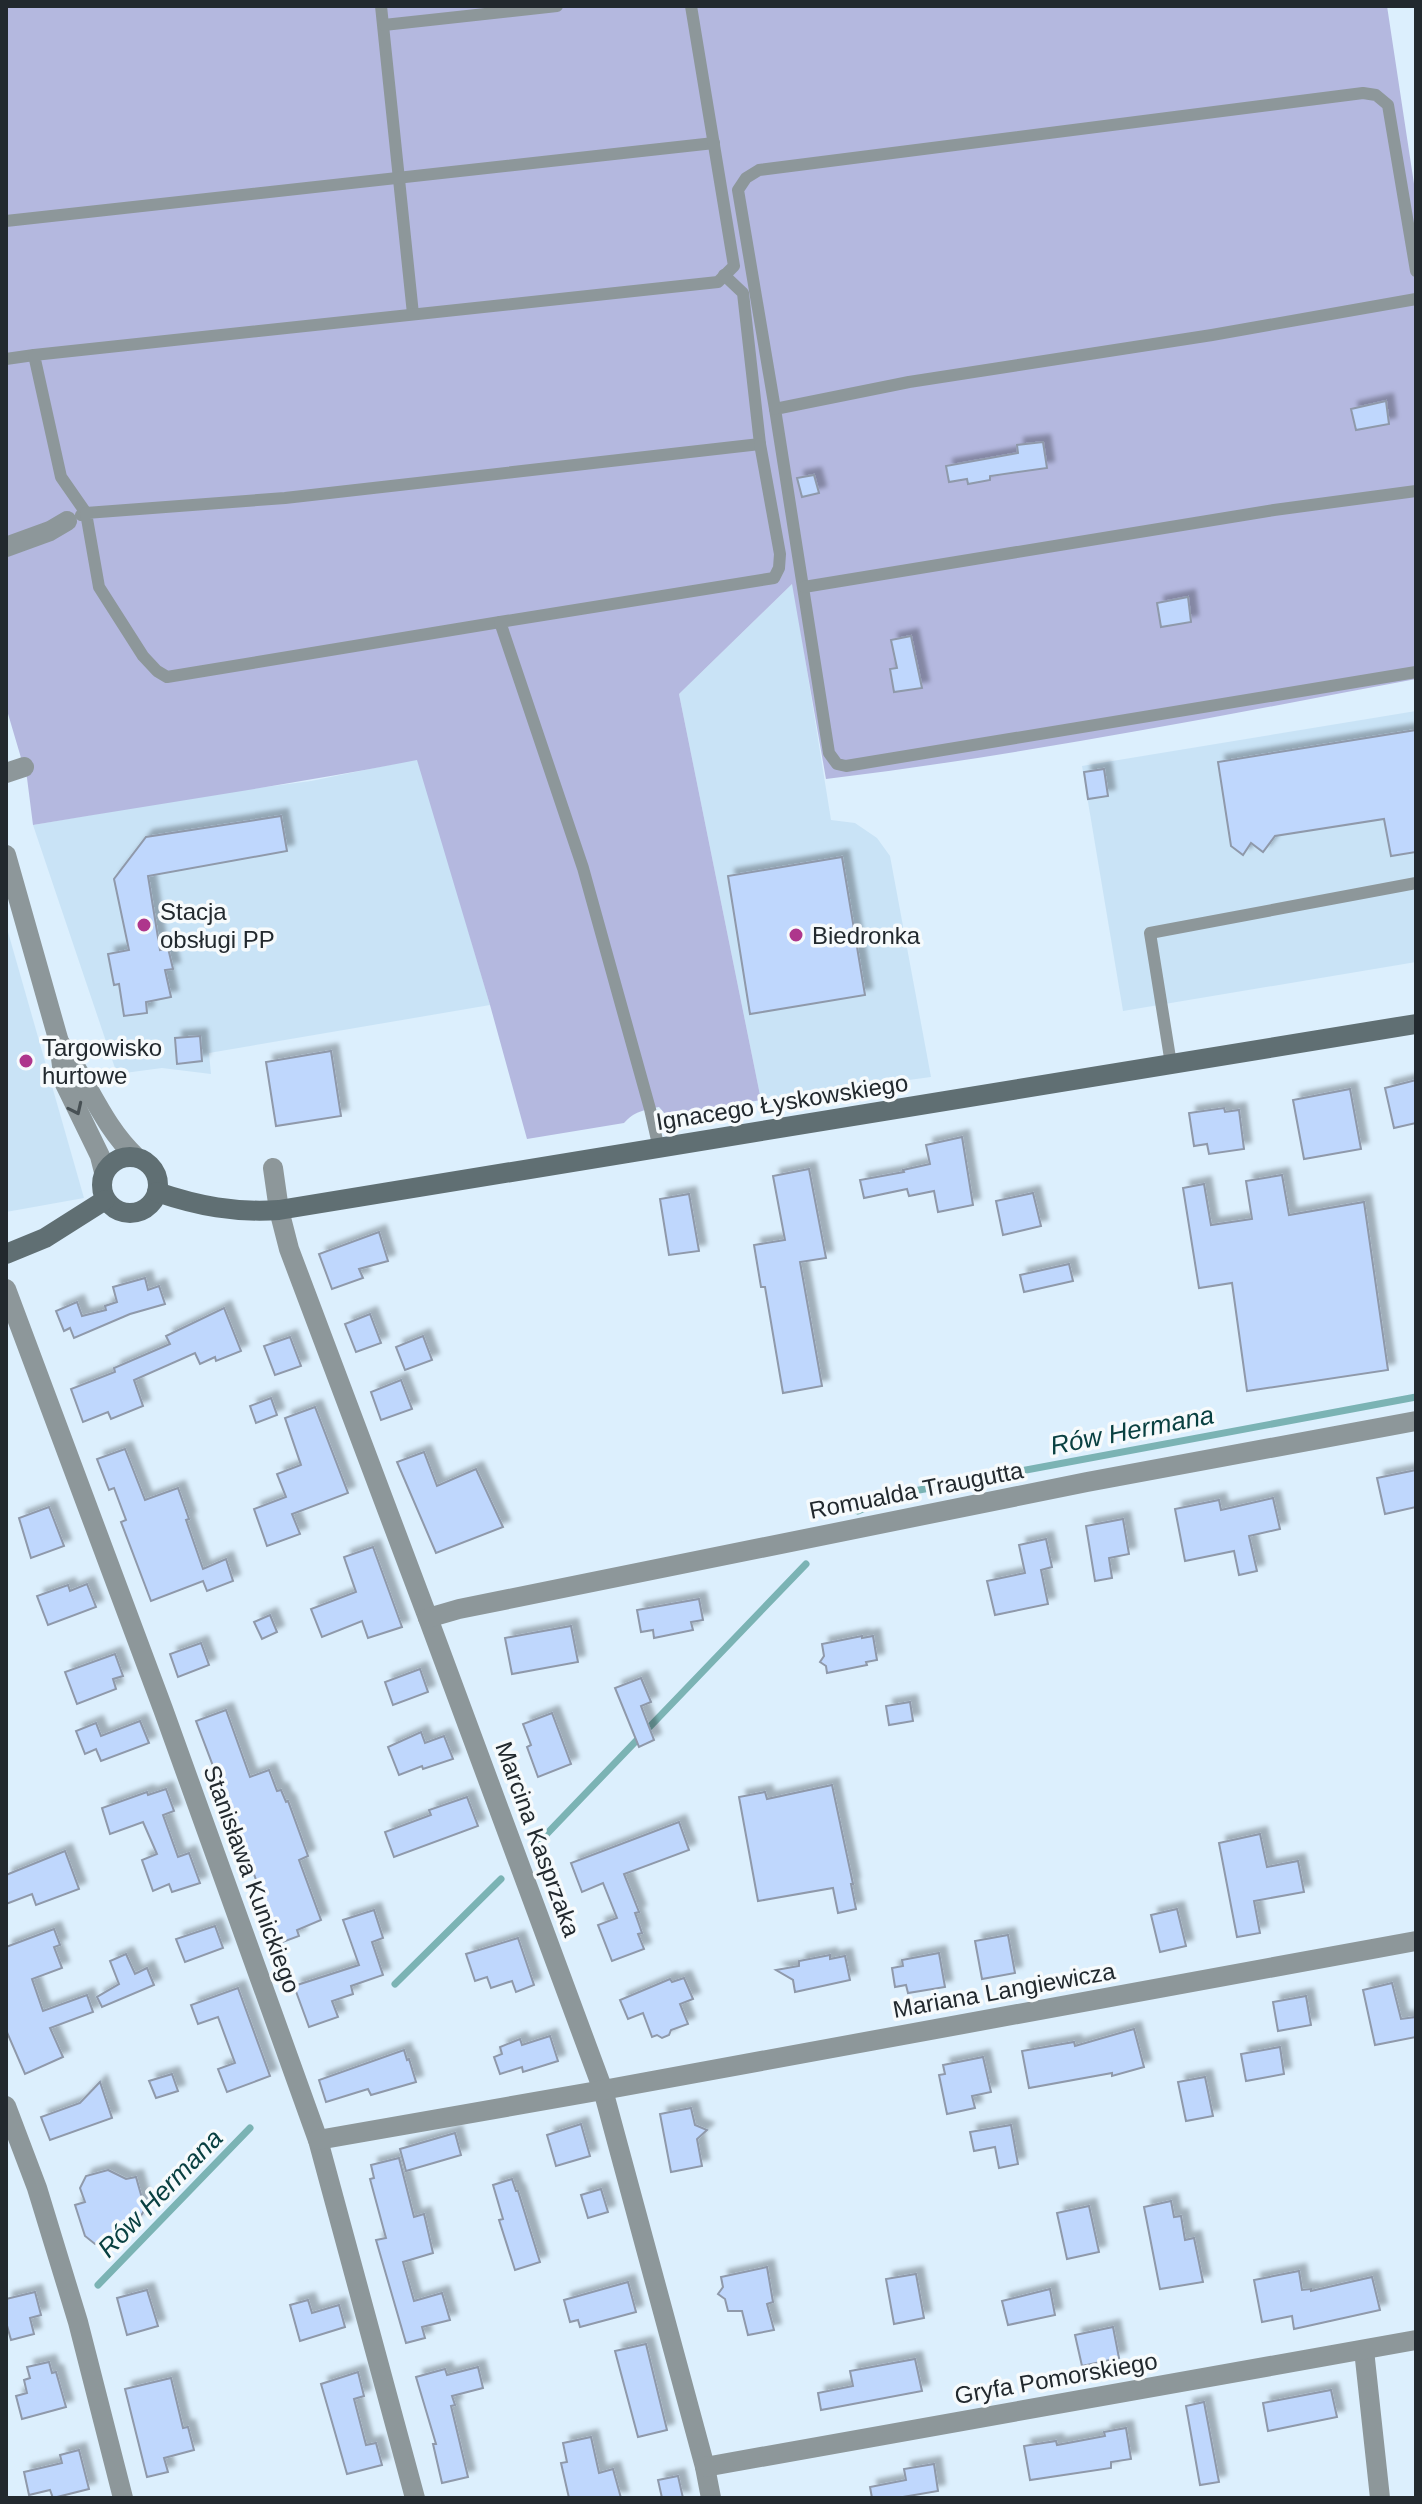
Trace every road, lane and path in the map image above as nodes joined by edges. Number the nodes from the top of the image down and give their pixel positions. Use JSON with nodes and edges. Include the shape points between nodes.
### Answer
{"nodes":[{"id":1,"x":381,"y":6,"type":"edge"},
{"id":2,"x":557,"y":6,"type":"edge"},
{"id":3,"x":691,"y":6,"type":"edge"},
{"id":4,"x":384,"y":25,"type":"junction"},
{"id":5,"x":714,"y":143,"type":"junction"},
{"id":6,"x":400,"y":177,"type":"junction"},
{"id":7,"x":6,"y":221,"type":"edge"},
{"id":8,"x":1416,"y":271,"type":"edge"},
{"id":9,"x":724,"y":275,"type":"junction"},
{"id":10,"x":1416,"y":299,"type":"edge"},
{"id":11,"x":413,"y":314,"type":"junction"},
{"id":12,"x":34,"y":355,"type":"junction"},
{"id":13,"x":6,"y":359,"type":"edge"},
{"id":14,"x":775,"y":409,"type":"junction"},
{"id":15,"x":760,"y":444,"type":"junction"},
{"id":16,"x":1416,"y":491,"type":"edge"},
{"id":17,"x":77,"y":517,"type":"junction"},
{"id":18,"x":6,"y":547,"type":"edge"},
{"id":19,"x":804,"y":587,"type":"junction"},
{"id":20,"x":500,"y":622,"type":"junction"},
{"id":21,"x":1416,"y":672,"type":"edge"},
{"id":22,"x":6,"y":855,"type":"edge"},
{"id":23,"x":1416,"y":883,"type":"edge"},
{"id":24,"x":1416,"y":1024,"type":"edge"},
{"id":25,"x":59,"y":1042,"type":"junction"},
{"id":26,"x":1171,"y":1064,"type":"junction"},
{"id":27,"x":659,"y":1149,"type":"junction"},
{"id":28,"x":136,"y":1157,"type":"junction"},
{"id":29,"x":273,"y":1168,"type":"dead end"},
{"id":30,"x":104,"y":1172,"type":"junction"},
{"id":31,"x":157,"y":1192,"type":"junction"},
{"id":32,"x":105,"y":1200,"type":"junction"},
{"id":33,"x":279,"y":1210,"type":"junction"},
{"id":34,"x":6,"y":1254,"type":"edge"},
{"id":35,"x":6,"y":1289,"type":"edge"},
{"id":36,"x":1416,"y":1421,"type":"edge"},
{"id":37,"x":428,"y":1618,"type":"junction"},
{"id":38,"x":1416,"y":1941,"type":"edge"},
{"id":39,"x":603,"y":2090,"type":"junction"},
{"id":40,"x":6,"y":2106,"type":"edge"},
{"id":41,"x":318,"y":2140,"type":"junction"},
{"id":42,"x":1416,"y":2340,"type":"edge"},
{"id":43,"x":1364,"y":2350,"type":"junction"},
{"id":44,"x":705,"y":2467,"type":"junction"},
{"id":45,"x":123,"y":2498,"type":"edge"},
{"id":46,"x":415,"y":2498,"type":"edge"},
{"id":47,"x":711,"y":2498,"type":"edge"},
{"id":48,"x":1380,"y":2498,"type":"edge"}],
"edges":[{"from":1,"to":4,"type":"lane"},
{"from":2,"to":4,"type":"lane"},
{"from":3,"to":5,"type":"lane"},
{"from":4,"to":6,"type":"lane"},
{"from":5,"to":6,"type":"lane"},
{"from":5,"to":9,"type":"lane","via":[[734,266]]},
{"from":6,"to":7,"type":"lane"},
{"from":6,"to":11,"type":"lane"},
{"from":8,"to":14,"type":"lane","via":[[1388,105],[1363,93],[759,170],[738,190]]},
{"from":9,"to":11,"type":"lane","via":[[718,282]]},
{"from":9,"to":15,"type":"lane","via":[[743,293]]},
{"from":10,"to":14,"type":"lane"},
{"from":11,"to":12,"type":"lane"},
{"from":12,"to":13,"type":"lane"},
{"from":12,"to":17,"type":"lane","via":[[61,477]]},
{"from":14,"to":19,"type":"lane"},
{"from":15,"to":17,"type":"lane"},
{"from":15,"to":20,"type":"lane","via":[[780,554],[774,578]]},
{"from":16,"to":19,"type":"lane"},
{"from":17,"to":18,"type":"street"},
{"from":17,"to":20,"type":"lane","via":[[99,587],[143,656],[167,677]]},
{"from":19,"to":21,"type":"lane","via":[[829,753],[846,766]]},
{"from":20,"to":27,"type":"lane","via":[[583,868]]},
{"from":22,"to":25,"type":"street"},
{"from":23,"to":26,"type":"lane","via":[[1150,933]]},
{"from":24,"to":26,"type":"street","name":"Ignacego Łyskowskiego"},
{"from":25,"to":28,"type":"street","via":[[106,1122]]},
{"from":25,"to":30,"type":"street","one_way":true,"via":[[64,1082]]},
{"from":26,"to":27,"type":"street","name":"Ignacego Łyskowskiego"},
{"from":27,"to":33,"type":"street","name":"Ignacego Łyskowskiego"},
{"from":28,"to":30,"type":"street","via":[[118,1159]]},
{"from":28,"to":31,"type":"street","via":[[152,1166]]},
{"from":29,"to":33,"type":"street","name":"Marcina Kasprzaka"},
{"from":30,"to":32,"type":"street"},
{"from":31,"to":32,"type":"street","via":[[148,1207],[130,1214]]},
{"from":31,"to":33,"type":"street","name":"Ignacego Łyskowskiego","via":[[230,1211]]},
{"from":32,"to":34,"type":"street","via":[[45,1238]]},
{"from":33,"to":37,"type":"street","name":"Marcina Kasprzaka"},
{"from":35,"to":41,"type":"street","name":"Stanisława Kunickiego"},
{"from":36,"to":37,"type":"street","name":"Romualda Traugutta","via":[[1071,1485]]},
{"from":37,"to":39,"type":"street","name":"Marcina Kasprzaka"},
{"from":38,"to":39,"type":"street","name":"Mariana Langiewicza"},
{"from":39,"to":41,"type":"street","name":"Mariana Langiewicza"},
{"from":39,"to":44,"type":"street","name":"Marcina Kasprzaka"},
{"from":40,"to":45,"type":"street","via":[[73,2307]]},
{"from":41,"to":46,"type":"street","name":"Stanisława Kunickiego"},
{"from":42,"to":43,"type":"street","name":"Gryfa Pomorskiego"},
{"from":43,"to":44,"type":"street","name":"Gryfa Pomorskiego"},
{"from":43,"to":48,"type":"street"},
{"from":44,"to":47,"type":"street","name":"Marcina Kasprzaka"}]}
